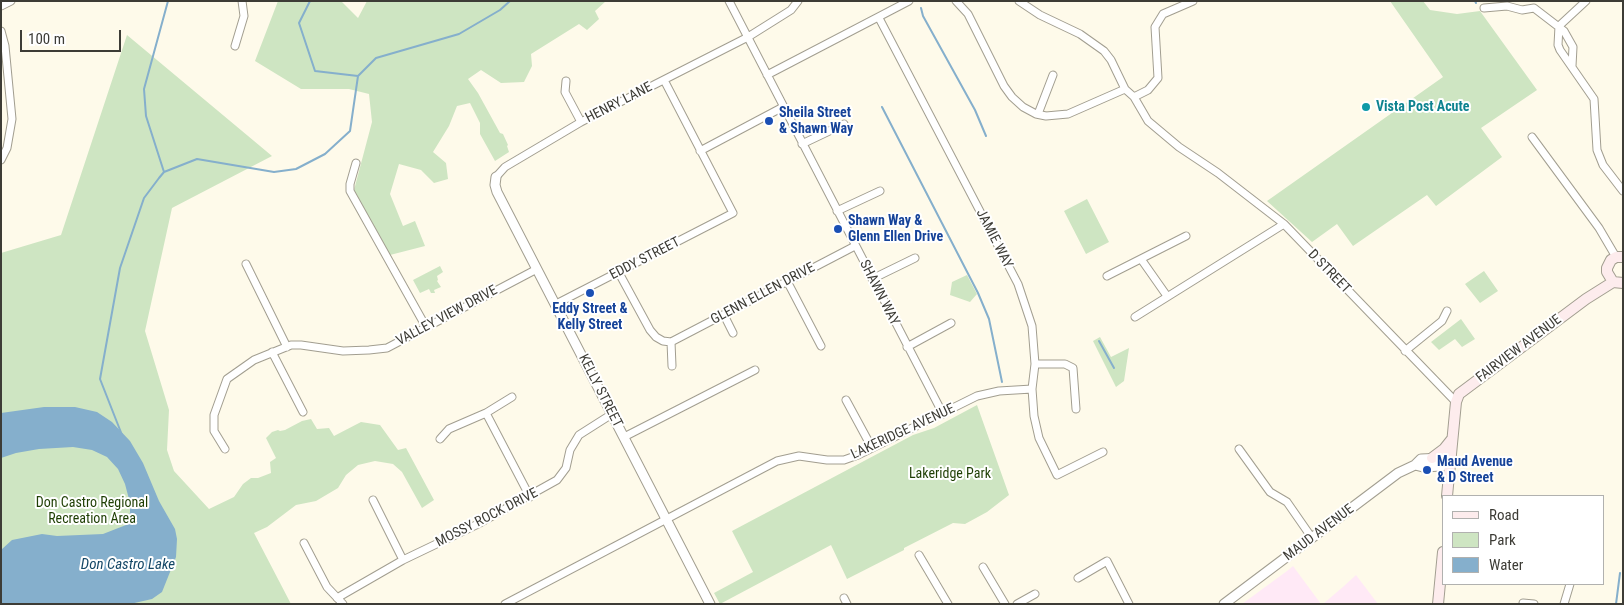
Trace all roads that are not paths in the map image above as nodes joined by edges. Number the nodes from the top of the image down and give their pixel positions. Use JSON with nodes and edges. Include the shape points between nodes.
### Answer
{"nodes":[{"id":1,"x":10,"y":1,"type":"edge"},
{"id":2,"x":242,"y":1,"type":"edge"},
{"id":3,"x":729,"y":1,"type":"edge"},
{"id":4,"x":798,"y":1,"type":"edge"},
{"id":5,"x":910,"y":1,"type":"edge"},
{"id":6,"x":956,"y":1,"type":"edge"},
{"id":7,"x":1019,"y":1,"type":"edge"},
{"id":8,"x":1194,"y":1,"type":"edge"},
{"id":9,"x":1586,"y":1,"type":"edge"},
{"id":10,"x":1534,"y":5,"type":"edge"},
{"id":11,"x":1,"y":6,"type":"edge"},
{"id":12,"x":1484,"y":8,"type":"dead end"},
{"id":13,"x":880,"y":18,"type":"junction"},
{"id":14,"x":1559,"y":26,"type":"junction"},
{"id":15,"x":1,"y":31,"type":"edge"},
{"id":16,"x":748,"y":37,"type":"junction"},
{"id":17,"x":1570,"y":39,"type":"junction"},
{"id":18,"x":1558,"y":41,"type":"junction"},
{"id":19,"x":236,"y":46,"type":"dead end"},
{"id":20,"x":1572,"y":66,"type":"junction"},
{"id":21,"x":1053,"y":75,"type":"dead end"},
{"id":22,"x":767,"y":76,"type":"junction"},
{"id":23,"x":664,"y":80,"type":"junction"},
{"id":24,"x":566,"y":81,"type":"dead end"},
{"id":25,"x":1125,"y":89,"type":"junction"},
{"id":26,"x":1134,"y":97,"type":"junction"},
{"id":27,"x":783,"y":107,"type":"junction"},
{"id":28,"x":1038,"y":114,"type":"junction"},
{"id":29,"x":581,"y":122,"type":"junction"},
{"id":30,"x":844,"y":124,"type":"dead end"},
{"id":31,"x":1532,"y":137,"type":"dead end"},
{"id":32,"x":802,"y":144,"type":"junction"},
{"id":33,"x":700,"y":151,"type":"junction"},
{"id":34,"x":1,"y":160,"type":"edge"},
{"id":35,"x":356,"y":163,"type":"dead end"},
{"id":36,"x":496,"y":177,"type":"joint"},
{"id":37,"x":880,"y":191,"type":"dead end"},
{"id":38,"x":1623,"y":191,"type":"edge"},
{"id":39,"x":837,"y":211,"type":"junction"},
{"id":40,"x":1284,"y":224,"type":"junction"},
{"id":41,"x":1186,"y":236,"type":"dead end"},
{"id":42,"x":855,"y":246,"type":"junction"},
{"id":43,"x":915,"y":258,"type":"dead end"},
{"id":44,"x":1141,"y":258,"type":"junction"},
{"id":45,"x":1617,"y":258,"type":"edge"},
{"id":46,"x":246,"y":264,"type":"dead end"},
{"id":47,"x":537,"y":269,"type":"junction"},
{"id":48,"x":619,"y":273,"type":"junction"},
{"id":49,"x":1107,"y":276,"type":"dead end"},
{"id":50,"x":872,"y":279,"type":"junction"},
{"id":51,"x":1615,"y":280,"type":"edge"},
{"id":52,"x":787,"y":282,"type":"junction"},
{"id":53,"x":1167,"y":296,"type":"junction"},
{"id":54,"x":556,"y":304,"type":"junction"},
{"id":55,"x":1447,"y":310,"type":"dead end"},
{"id":56,"x":724,"y":315,"type":"junction"},
{"id":57,"x":1135,"y":317,"type":"dead end"},
{"id":58,"x":951,"y":323,"type":"dead end"},
{"id":59,"x":426,"y":327,"type":"junction"},
{"id":60,"x":733,"y":333,"type":"dead end"},
{"id":61,"x":671,"y":342,"type":"junction"},
{"id":62,"x":821,"y":346,"type":"dead end"},
{"id":63,"x":287,"y":347,"type":"junction"},
{"id":64,"x":907,"y":347,"type":"junction"},
{"id":65,"x":1406,"y":351,"type":"junction"},
{"id":66,"x":272,"y":352,"type":"junction"},
{"id":67,"x":1035,"y":364,"type":"junction"},
{"id":68,"x":672,"y":366,"type":"dead end"},
{"id":69,"x":755,"y":370,"type":"dead end"},
{"id":70,"x":1032,"y":389,"type":"junction"},
{"id":71,"x":512,"y":397,"type":"dead end"},
{"id":72,"x":846,"y":400,"type":"dead end"},
{"id":73,"x":1456,"y":402,"type":"junction"},
{"id":74,"x":1076,"y":409,"type":"dead end"},
{"id":75,"x":303,"y":412,"type":"dead end"},
{"id":76,"x":486,"y":413,"type":"junction"},
{"id":77,"x":612,"y":414,"type":"junction"},
{"id":78,"x":942,"y":414,"type":"junction"},
{"id":79,"x":624,"y":437,"type":"junction"},
{"id":80,"x":440,"y":439,"type":"dead end"},
{"id":81,"x":1452,"y":439,"type":"junction"},
{"id":82,"x":872,"y":448,"type":"junction"},
{"id":83,"x":225,"y":449,"type":"dead end"},
{"id":84,"x":1239,"y":449,"type":"dead end"},
{"id":85,"x":1103,"y":452,"type":"dead end"},
{"id":86,"x":1432,"y":458,"type":"junction"},
{"id":87,"x":1450,"y":459,"type":"junction"},
{"id":88,"x":1415,"y":465,"type":"junction"},
{"id":89,"x":1447,"y":495,"type":"edge"},
{"id":90,"x":530,"y":497,"type":"junction"},
{"id":91,"x":373,"y":500,"type":"dead end"},
{"id":92,"x":666,"y":519,"type":"junction"},
{"id":93,"x":1312,"y":538,"type":"junction"},
{"id":94,"x":304,"y":542,"type":"dead end"},
{"id":95,"x":919,"y":555,"type":"dead end"},
{"id":96,"x":403,"y":560,"type":"junction"},
{"id":97,"x":1442,"y":562,"type":"edge"},
{"id":98,"x":983,"y":567,"type":"dead end"},
{"id":99,"x":1078,"y":578,"type":"dead end"},
{"id":100,"x":1570,"y":585,"type":"edge"},
{"id":101,"x":1035,"y":594,"type":"dead end"},
{"id":102,"x":337,"y":598,"type":"junction"},
{"id":103,"x":708,"y":603,"type":"edge"},
{"id":104,"x":1523,"y":603,"type":"edge"},
{"id":105,"x":344,"y":604,"type":"edge"},
{"id":106,"x":505,"y":604,"type":"edge"},
{"id":107,"x":948,"y":604,"type":"edge"},
{"id":108,"x":1005,"y":604,"type":"edge"},
{"id":109,"x":1017,"y":604,"type":"edge"},
{"id":110,"x":1129,"y":604,"type":"edge"},
{"id":111,"x":1224,"y":604,"type":"edge"},
{"id":112,"x":1438,"y":604,"type":"edge"},
{"id":113,"x":1534,"y":604,"type":"edge"},
{"id":114,"x":1564,"y":604,"type":"edge"}],
"edges":[{"from":1,"to":11,"type":"street"},
{"from":2,"to":19,"type":"street","via":[[244,16]]},
{"from":3,"to":16,"type":"street","name":"SHAWN WAY"},
{"from":4,"to":16,"type":"street","name":"HENRY LANE","via":[[791,10]]},
{"from":5,"to":13,"type":"street"},
{"from":6,"to":28,"type":"street","via":[[968,14],[1004,86],[1024,107]]},
{"from":7,"to":25,"type":"street","via":[[1096,45],[1111,60]]},
{"from":8,"to":26,"type":"street","via":[[1162,14],[1155,27],[1158,78],[1148,90]]},
{"from":9,"to":14,"type":"street"},
{"from":10,"to":12,"type":"street","via":[[1522,10],[1506,6]]},
{"from":10,"to":14,"type":"street"},
{"from":13,"to":22,"type":"street"},
{"from":13,"to":67,"type":"street","name":"JAMIE WAY","via":[[1018,284],[1032,326]]},
{"from":14,"to":17,"type":"street"},
{"from":14,"to":18,"type":"street"},
{"from":15,"to":34,"type":"street","via":[[12,119],[7,148]]},
{"from":16,"to":22,"type":"street","name":"SHAWN WAY"},
{"from":16,"to":23,"type":"street","name":"HENRY LANE"},
{"from":17,"to":18,"type":"street"},
{"from":17,"to":20,"type":"street"},
{"from":18,"to":20,"type":"street","via":[[1560,50]]},
{"from":20,"to":38,"type":"street","via":[[1594,99],[1597,150],[1603,165]]},
{"from":21,"to":28,"type":"street"},
{"from":22,"to":27,"type":"street","name":"SHAWN WAY"},
{"from":23,"to":29,"type":"street","name":"HENRY LANE"},
{"from":23,"to":33,"type":"street"},
{"from":24,"to":29,"type":"street","via":[[566,92]]},
{"from":25,"to":26,"type":"street","name":"D STREET"},
{"from":25,"to":28,"type":"street","via":[[1068,114]]},
{"from":26,"to":40,"type":"street","name":"D STREET","via":[[1148,121]]},
{"from":27,"to":32,"type":"street","name":"SHAWN WAY"},
{"from":27,"to":33,"type":"street"},
{"from":29,"to":36,"type":"street","name":"HENRY LANE","via":[[505,167]]},
{"from":30,"to":32,"type":"street"},
{"from":31,"to":45,"type":"street","via":[[1599,228]]},
{"from":32,"to":39,"type":"street","name":"SHAWN WAY"},
{"from":33,"to":48,"type":"street","name":"EDDY STREET","via":[[733,213]]},
{"from":35,"to":59,"type":"street","via":[[350,191]]},
{"from":36,"to":47,"type":"street","name":"KELLY STREET","via":[[497,192]]},
{"from":37,"to":39,"type":"street"},
{"from":39,"to":42,"type":"street","name":"SHAWN WAY"},
{"from":40,"to":53,"type":"street"},
{"from":40,"to":65,"type":"street","name":"D STREET"},
{"from":41,"to":44,"type":"street"},
{"from":42,"to":50,"type":"street","name":"SHAWN WAY"},
{"from":42,"to":52,"type":"street","name":"GLENN ELLEN DRIVE"},
{"from":43,"to":50,"type":"street"},
{"from":44,"to":49,"type":"street"},
{"from":44,"to":53,"type":"street"},
{"from":45,"to":51,"type":"main road","via":[[1607,268]]},
{"from":46,"to":63,"type":"street"},
{"from":47,"to":54,"type":"street","name":"KELLY STREET"},
{"from":47,"to":59,"type":"street","name":"VALLEY VIEW DRIVE"},
{"from":48,"to":54,"type":"street","name":"EDDY STREET"},
{"from":48,"to":61,"type":"street","via":[[650,330],[656,337]]},
{"from":50,"to":64,"type":"street","name":"SHAWN WAY"},
{"from":51,"to":73,"type":"main road","name":"FAIRVIEW AVENUE","via":[[1590,292],[1586,299],[1459,394]]},
{"from":52,"to":56,"type":"street","name":"GLENN ELLEN DRIVE"},
{"from":52,"to":62,"type":"street"},
{"from":53,"to":57,"type":"street"},
{"from":54,"to":77,"type":"street","name":"KELLY STREET"},
{"from":55,"to":65,"type":"street","via":[[1442,321]]},
{"from":56,"to":60,"type":"street"},
{"from":56,"to":61,"type":"street","name":"GLENN ELLEN DRIVE"},
{"from":58,"to":64,"type":"street"},
{"from":59,"to":63,"type":"street","name":"VALLEY VIEW DRIVE","via":[[387,348],[376,350],[343,351],[304,344]]},
{"from":61,"to":68,"type":"street"},
{"from":63,"to":66,"type":"street","name":"VALLEY VIEW DRIVE"},
{"from":64,"to":78,"type":"street","name":"SHAWN WAY"},
{"from":65,"to":73,"type":"street","name":"D STREET"},
{"from":66,"to":75,"type":"street"},
{"from":66,"to":83,"type":"street","name":"VALLEY VIEW DRIVE","via":[[227,379],[214,415],[214,431]]},
{"from":67,"to":70,"type":"street","name":"JAMIE WAY"},
{"from":67,"to":74,"type":"street","via":[[1065,364],[1073,368]]},
{"from":69,"to":79,"type":"street"},
{"from":70,"to":78,"type":"street","name":"LAKERIDGE AVENUE","via":[[978,396]]},
{"from":70,"to":85,"type":"street","name":"JAMIE WAY","via":[[1039,438],[1057,475]]},
{"from":71,"to":76,"type":"street"},
{"from":72,"to":82,"type":"street"},
{"from":73,"to":81,"type":"main road"},
{"from":76,"to":80,"type":"street","via":[[449,429]]},
{"from":76,"to":90,"type":"street"},
{"from":77,"to":79,"type":"street","name":"KELLY STREET"},
{"from":77,"to":90,"type":"street","name":"MOSSY ROCK DRIVE","via":[[579,435],[558,480]]},
{"from":78,"to":82,"type":"street","name":"LAKERIDGE AVENUE"},
{"from":79,"to":92,"type":"street","name":"KELLY STREET"},
{"from":81,"to":86,"type":"main road"},
{"from":81,"to":87,"type":"main road"},
{"from":82,"to":92,"type":"street","name":"LAKERIDGE AVENUE","via":[[844,460],[798,456],[777,461]]},
{"from":84,"to":93,"type":"street","via":[[1270,492],[1287,502]]},
{"from":86,"to":87,"type":"street","name":"MAUD AVENUE"},
{"from":86,"to":88,"type":"street","name":"MAUD AVENUE","via":[[1421,459]]},
{"from":87,"to":88,"type":"street","via":[[1442,466]]},
{"from":87,"to":89,"type":"main road"},
{"from":88,"to":93,"type":"street","name":"MAUD AVENUE","via":[[1398,473]]},
{"from":90,"to":96,"type":"street","name":"MOSSY ROCK DRIVE"},
{"from":91,"to":96,"type":"street"},
{"from":92,"to":103,"type":"street","name":"KELLY STREET"},
{"from":92,"to":106,"type":"street","name":"LAKERIDGE AVENUE"},
{"from":93,"to":111,"type":"street","name":"MAUD AVENUE"},
{"from":94,"to":102,"type":"street","via":[[327,587]]},
{"from":95,"to":107,"type":"street"},
{"from":96,"to":102,"type":"street","name":"MOSSY ROCK DRIVE"},
{"from":97,"to":112,"type":"main road"},
{"from":98,"to":108,"type":"street"},
{"from":99,"to":110,"type":"street","via":[[1107,561]]},
{"from":100,"to":114,"type":"street"},
{"from":101,"to":109,"type":"street"},
{"from":102,"to":105,"type":"street"},
{"from":104,"to":113,"type":"street"}]}
